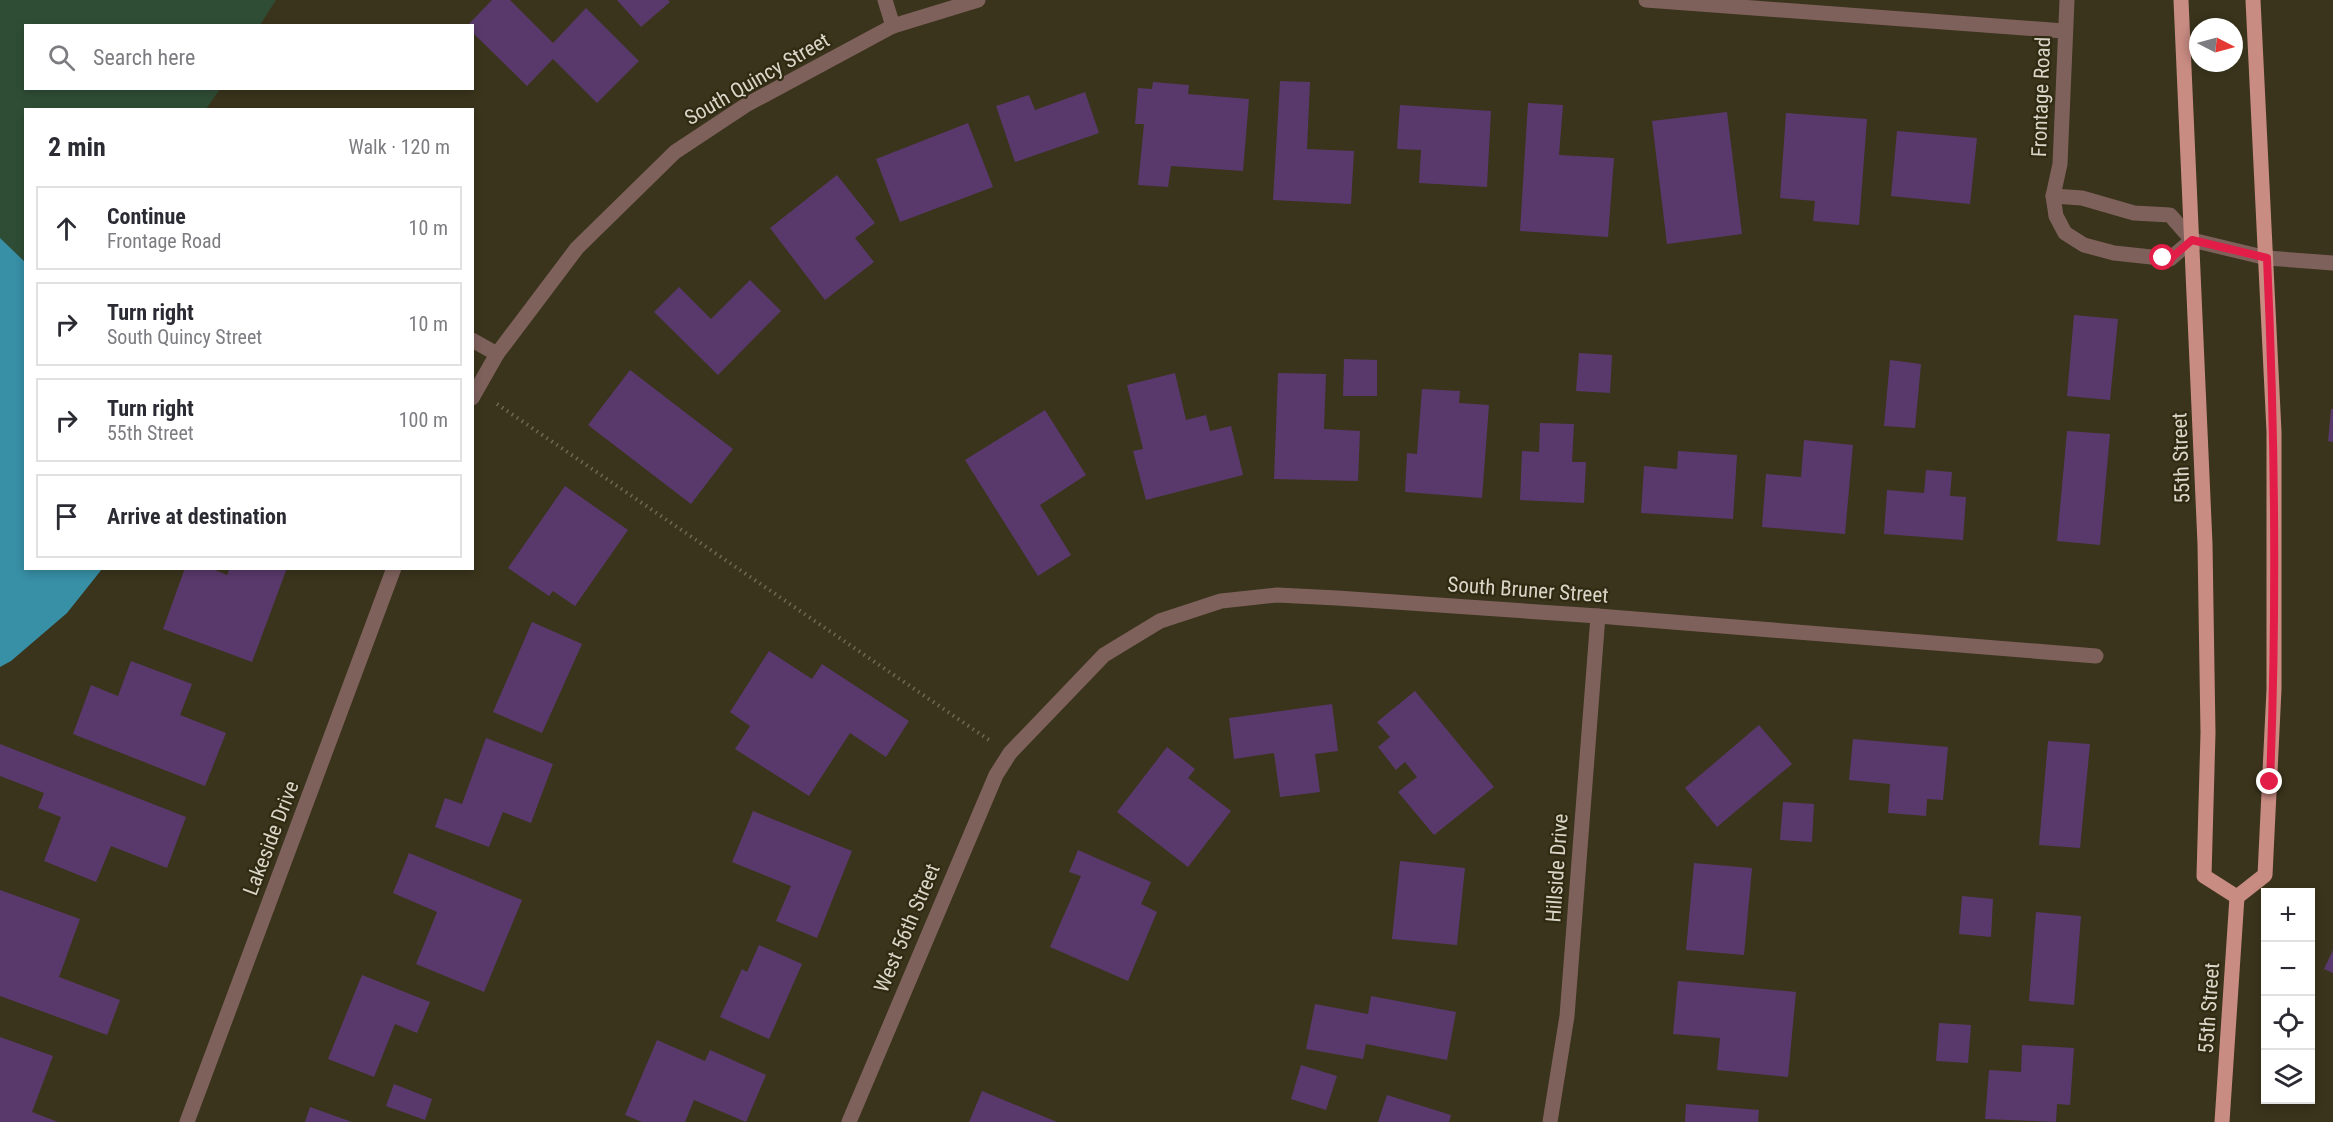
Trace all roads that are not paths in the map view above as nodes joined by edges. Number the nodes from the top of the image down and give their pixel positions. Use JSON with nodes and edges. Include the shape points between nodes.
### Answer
{"nodes":[{"id":1,"x":885,"y":0,"type":"edge"},
{"id":2,"x":978,"y":0,"type":"edge"},
{"id":3,"x":1646,"y":0,"type":"edge"},
{"id":4,"x":2067,"y":0,"type":"edge"},
{"id":5,"x":2181,"y":0,"type":"edge"},
{"id":6,"x":2253,"y":0,"type":"edge"},
{"id":7,"x":893,"y":26,"type":"junction"},
{"id":8,"x":2064,"y":31,"type":"junction"},
{"id":9,"x":2053,"y":196,"type":"junction"},
{"id":10,"x":2192,"y":240,"type":"junction"},
{"id":11,"x":2267,"y":258,"type":"junction"},
{"id":12,"x":2333,"y":263,"type":"edge"},
{"id":13,"x":474,"y":341,"type":"edge"},
{"id":14,"x":497,"y":354,"type":"junction"},
{"id":15,"x":475,"y":394,"type":"edge"},
{"id":16,"x":393,"y":570,"type":"edge"},
{"id":17,"x":1598,"y":616,"type":"junction"},
{"id":18,"x":2096,"y":656,"type":"dead end"},
{"id":19,"x":1010,"y":753,"type":"joint"},
{"id":20,"x":2237,"y":897,"type":"junction"},
{"id":21,"x":187,"y":1122,"type":"edge"},
{"id":22,"x":849,"y":1122,"type":"edge"},
{"id":23,"x":1550,"y":1122,"type":"edge"},
{"id":24,"x":2222,"y":1122,"type":"edge"}],
"edges":[{"from":1,"to":7,"type":"street"},
{"from":2,"to":7,"type":"street","name":"South Quincy Street"},
{"from":3,"to":8,"type":"street"},
{"from":4,"to":8,"type":"street","name":"Frontage Road"},
{"from":5,"to":10,"type":"main road","name":"55th Street"},
{"from":6,"to":11,"type":"main road"},
{"from":7,"to":14,"type":"street","name":"South Quincy Street","via":[[746,105],[675,152],[577,248]]},
{"from":8,"to":9,"type":"street","name":"Frontage Road","via":[[2060,164]]},
{"from":9,"to":10,"type":"street","via":[[2082,198],[2134,213],[2170,215]]},
{"from":9,"to":10,"type":"street","name":"Frontage Road","via":[[2056,216],[2065,233],[2084,245],[2114,253],[2170,259]]},
{"from":10,"to":11,"type":"street"},
{"from":10,"to":20,"type":"main road","name":"55th Street","via":[[2208,644],[2204,876]]},
{"from":11,"to":12,"type":"street"},
{"from":11,"to":20,"type":"main road","via":[[2275,552],[2270,782],[2265,875]]},
{"from":13,"to":14,"type":"street"},
{"from":14,"to":15,"type":"street"},
{"from":16,"to":21,"type":"street","name":"Lakeside Drive"},
{"from":17,"to":18,"type":"street","name":"South Bruner Street"},
{"from":17,"to":19,"type":"street","name":"South Bruner Street","via":[[1277,595],[1221,601],[1160,621],[1104,655]]},
{"from":17,"to":23,"type":"street","name":"Hillside Drive","via":[[1567,1016]]},
{"from":19,"to":22,"type":"street","name":"West 56th Street","via":[[979,811]]},
{"from":20,"to":24,"type":"main road","name":"55th Street"}]}
